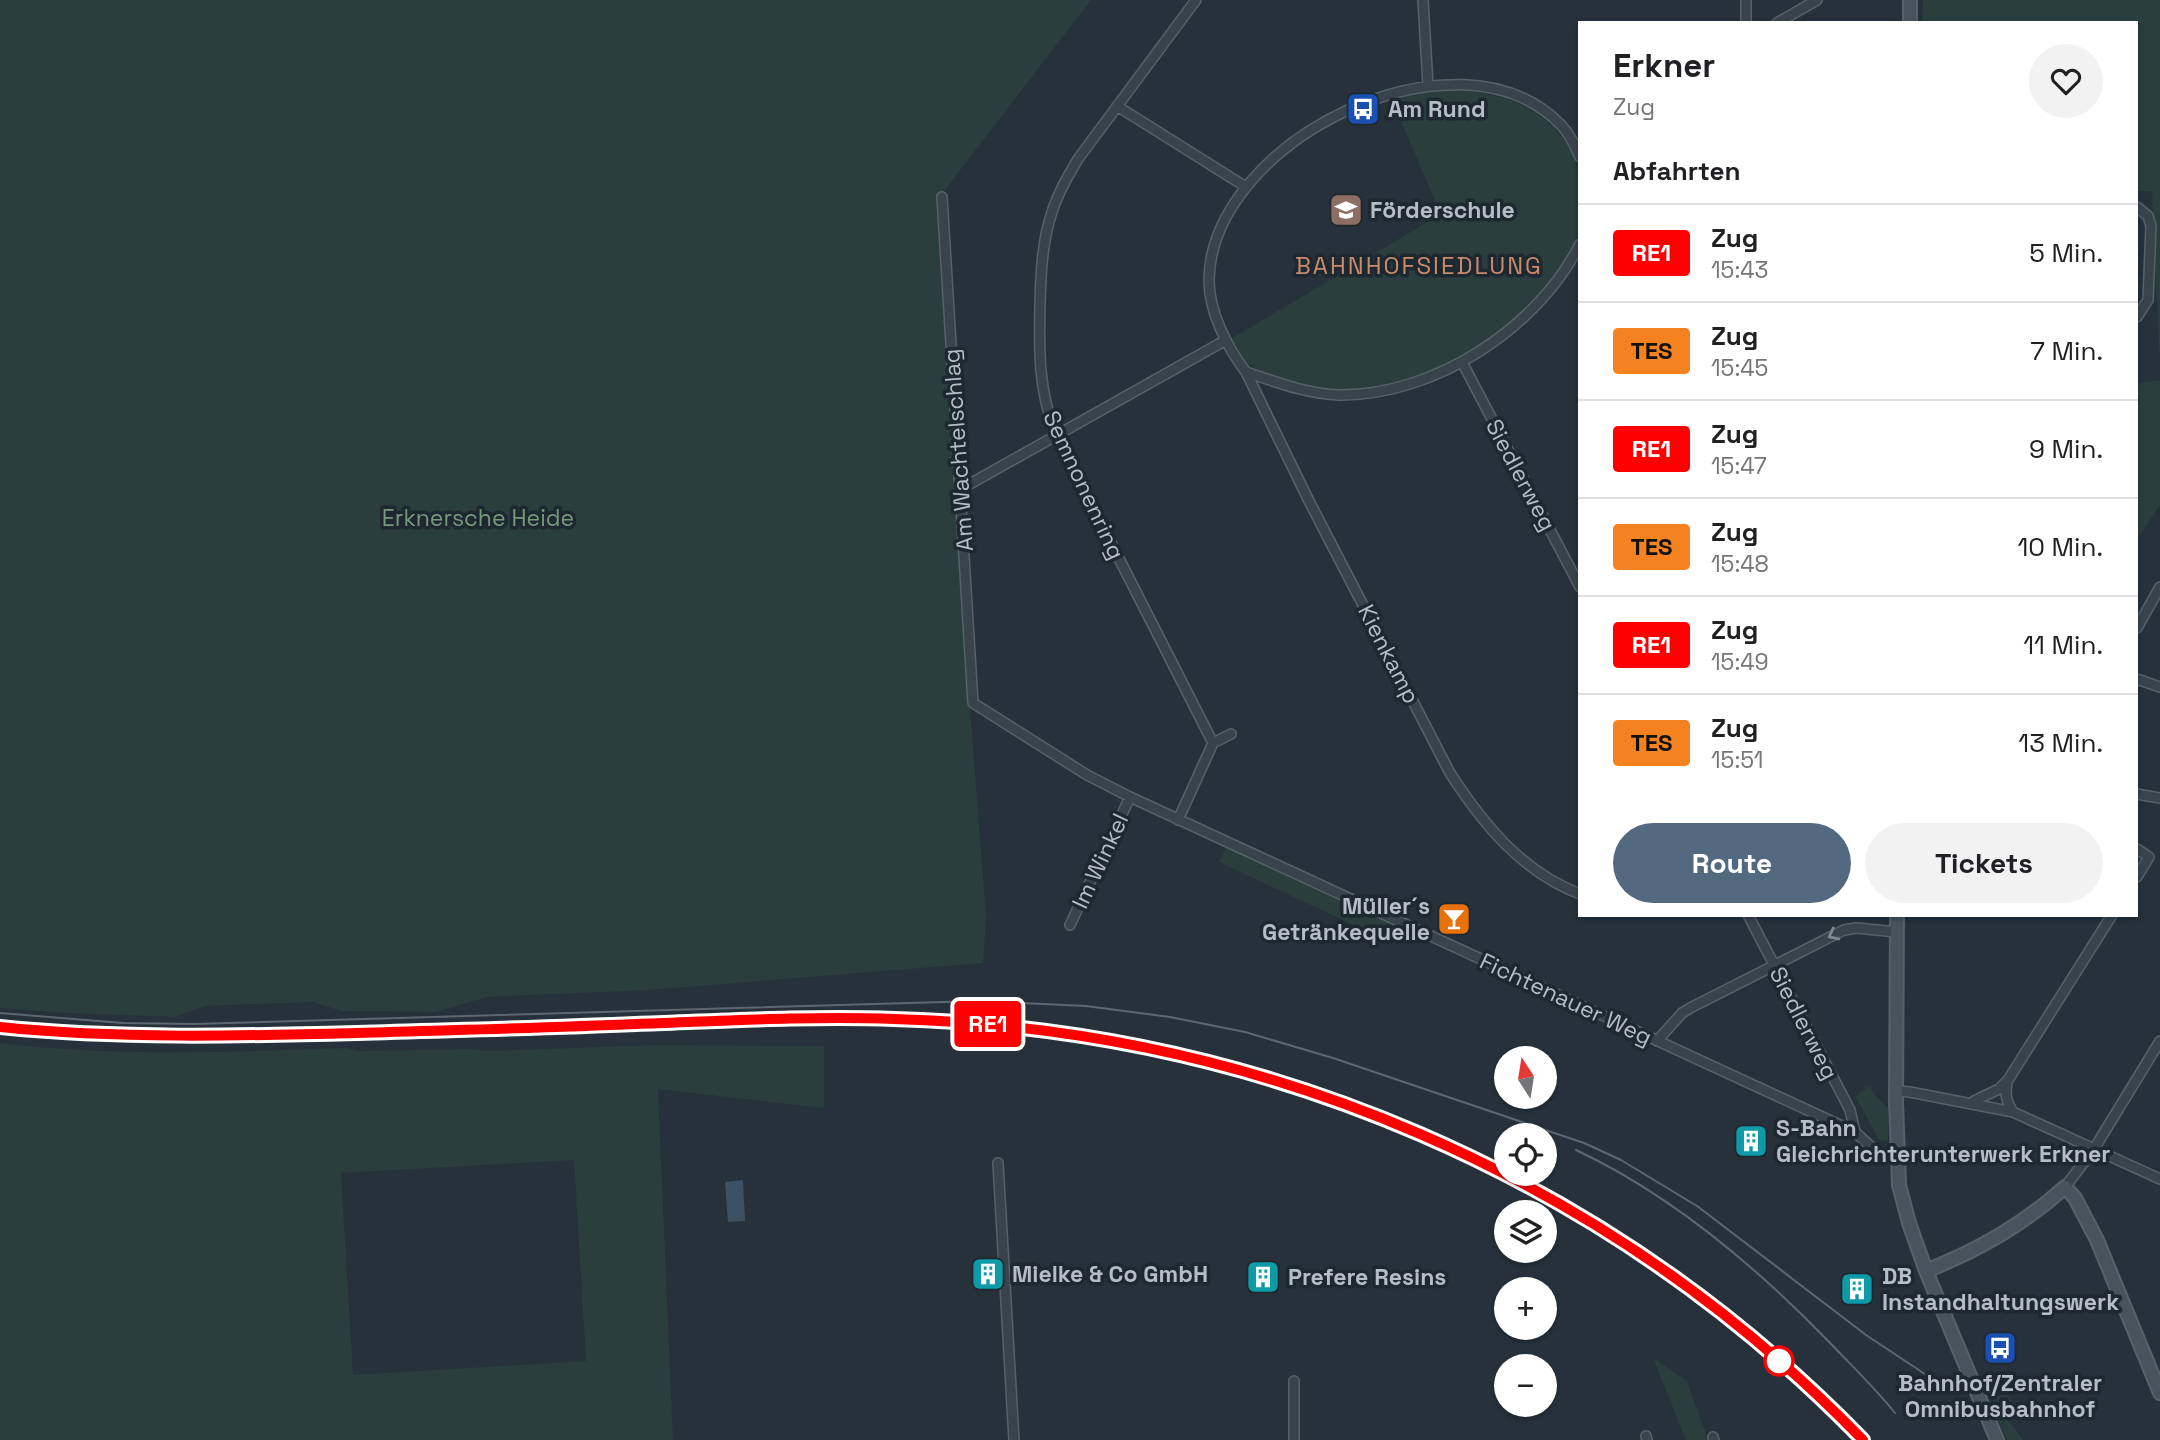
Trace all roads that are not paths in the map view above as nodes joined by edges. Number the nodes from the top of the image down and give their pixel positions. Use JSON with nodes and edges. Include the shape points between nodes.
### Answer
{"nodes":[{"id":1,"x":1196,"y":0,"type":"edge"},
{"id":2,"x":1423,"y":0,"type":"edge"},
{"id":3,"x":1746,"y":0,"type":"edge"},
{"id":4,"x":1817,"y":0,"type":"edge"},
{"id":5,"x":1910,"y":0,"type":"edge"},
{"id":6,"x":1746,"y":21,"type":"edge"},
{"id":7,"x":1780,"y":21,"type":"edge"},
{"id":8,"x":1910,"y":21,"type":"edge"},
{"id":9,"x":1428,"y":86,"type":"junction"},
{"id":10,"x":1117,"y":106,"type":"junction"},
{"id":11,"x":1576,"y":138,"type":"edge"},
{"id":12,"x":1246,"y":187,"type":"junction"},
{"id":13,"x":942,"y":197,"type":"dead end"},
{"id":14,"x":2138,"y":208,"type":"edge"},
{"id":15,"x":1578,"y":248,"type":"edge"},
{"id":16,"x":2138,"y":315,"type":"edge"},
{"id":17,"x":1226,"y":340,"type":"junction"},
{"id":18,"x":1462,"y":362,"type":"junction"},
{"id":19,"x":1246,"y":372,"type":"junction"},
{"id":20,"x":1056,"y":435,"type":"junction"},
{"id":21,"x":961,"y":489,"type":"junction"},
{"id":22,"x":1578,"y":583,"type":"edge"},
{"id":23,"x":2160,"y":587,"type":"edge"},
{"id":24,"x":2138,"y":626,"type":"edge"},
{"id":25,"x":2138,"y":680,"type":"edge"},
{"id":26,"x":2160,"y":687,"type":"edge"},
{"id":27,"x":973,"y":703,"type":"joint"},
{"id":28,"x":1231,"y":734,"type":"dead end"},
{"id":29,"x":1213,"y":743,"type":"junction"},
{"id":30,"x":2138,"y":794,"type":"edge"},
{"id":31,"x":1130,"y":797,"type":"junction"},
{"id":32,"x":2160,"y":798,"type":"edge"},
{"id":33,"x":1178,"y":820,"type":"junction"},
{"id":34,"x":2138,"y":850,"type":"edge"},
{"id":35,"x":2138,"y":875,"type":"edge"},
{"id":36,"x":1578,"y":893,"type":"edge"},
{"id":37,"x":1749,"y":917,"type":"edge"},
{"id":38,"x":1897,"y":917,"type":"edge"},
{"id":39,"x":2111,"y":917,"type":"edge"},
{"id":40,"x":1070,"y":925,"type":"dead end"},
{"id":41,"x":1897,"y":932,"type":"junction"},
{"id":42,"x":1775,"y":965,"type":"junction"},
{"id":43,"x":1657,"y":1041,"type":"junction"},
{"id":44,"x":2160,"y":1041,"type":"edge"},
{"id":45,"x":2008,"y":1080,"type":"junction"},
{"id":46,"x":1896,"y":1091,"type":"junction"},
{"id":47,"x":1970,"y":1103,"type":"junction"},
{"id":48,"x":2013,"y":1112,"type":"junction"},
{"id":49,"x":1855,"y":1132,"type":"junction"},
{"id":50,"x":2094,"y":1149,"type":"junction"},
{"id":51,"x":1897,"y":1158,"type":"junction"},
{"id":52,"x":998,"y":1163,"type":"dead end"},
{"id":53,"x":2160,"y":1179,"type":"edge"},
{"id":54,"x":2065,"y":1187,"type":"junction"},
{"id":55,"x":1926,"y":1271,"type":"junction"},
{"id":56,"x":1294,"y":1381,"type":"dead end"},
{"id":57,"x":2160,"y":1393,"type":"edge"},
{"id":58,"x":1014,"y":1440,"type":"edge"},
{"id":59,"x":1294,"y":1440,"type":"edge"},
{"id":60,"x":1997,"y":1440,"type":"edge"}],
"edges":[{"from":1,"to":10,"type":"street","name":"Semnonenring"},
{"from":2,"to":9,"type":"street"},
{"from":3,"to":6,"type":"street"},
{"from":4,"to":7,"type":"street"},
{"from":5,"to":8,"type":"main road"},
{"from":9,"to":11,"type":"street","via":[[1481,85],[1515,94],[1545,109]]},
{"from":9,"to":12,"type":"street","via":[[1361,105],[1303,135]]},
{"from":10,"to":12,"type":"street"},
{"from":10,"to":20,"type":"street","name":"Semnonenring","via":[[1063,184],[1045,235],[1039,371]]},
{"from":12,"to":17,"type":"street","via":[[1223,224],[1210,261],[1210,297]]},
{"from":13,"to":21,"type":"street","name":"Am Wachtelschlag"},
{"from":14,"to":16,"type":"street","via":[[2151,226],[2150,290]]},
{"from":15,"to":18,"type":"street","via":[[1539,305]]},
{"from":17,"to":19,"type":"street"},
{"from":17,"to":20,"type":"street"},
{"from":18,"to":19,"type":"street","via":[[1385,389],[1340,395],[1306,391]]},
{"from":18,"to":22,"type":"street","name":"Siedlerweg"},
{"from":19,"to":36,"type":"street","name":"Kienkamp","via":[[1450,774],[1495,834],[1532,868]]},
{"from":20,"to":21,"type":"street"},
{"from":20,"to":29,"type":"street","name":"Semnonenring"},
{"from":21,"to":27,"type":"street","name":"Am Wachtelschlag"},
{"from":23,"to":24,"type":"street"},
{"from":25,"to":26,"type":"street"},
{"from":27,"to":31,"type":"street","name":"Fichtenauer Weg"},
{"from":28,"to":29,"type":"street"},
{"from":29,"to":33,"type":"street"},
{"from":30,"to":32,"type":"street"},
{"from":31,"to":33,"type":"street","name":"Fichtenauer Weg"},
{"from":31,"to":40,"type":"street","name":"Im Winkel"},
{"from":33,"to":43,"type":"street","name":"Fichtenauer Weg"},
{"from":34,"to":35,"type":"street","via":[[2150,857]]},
{"from":37,"to":42,"type":"street","name":"Siedlerweg"},
{"from":38,"to":41,"type":"main road"},
{"from":39,"to":45,"type":"street"},
{"from":41,"to":42,"type":"street","one_way":true,"via":[[1844,930]]},
{"from":41,"to":46,"type":"main road"},
{"from":42,"to":43,"type":"street","via":[[1682,1013]]},
{"from":42,"to":49,"type":"street","name":"Siedlerweg","via":[[1850,1110]]},
{"from":43,"to":49,"type":"street","name":"Fichtenauer Weg"},
{"from":44,"to":50,"type":"street"},
{"from":45,"to":47,"type":"street","via":[[1986,1098]]},
{"from":45,"to":48,"type":"street","via":[[2005,1092]]},
{"from":46,"to":47,"type":"street"},
{"from":46,"to":51,"type":"main road"},
{"from":47,"to":48,"type":"street"},
{"from":48,"to":50,"type":"street"},
{"from":49,"to":51,"type":"street","name":"Fichtenauer Weg","via":[[1880,1155]]},
{"from":50,"to":53,"type":"street"},
{"from":50,"to":54,"type":"street"},
{"from":51,"to":55,"type":"main road","via":[[1903,1205]]},
{"from":52,"to":58,"type":"street"},
{"from":54,"to":55,"type":"main road","via":[[1989,1243]]},
{"from":54,"to":57,"type":"main road","via":[[2097,1240]]},
{"from":55,"to":60,"type":"main road"},
{"from":56,"to":59,"type":"street"}]}
